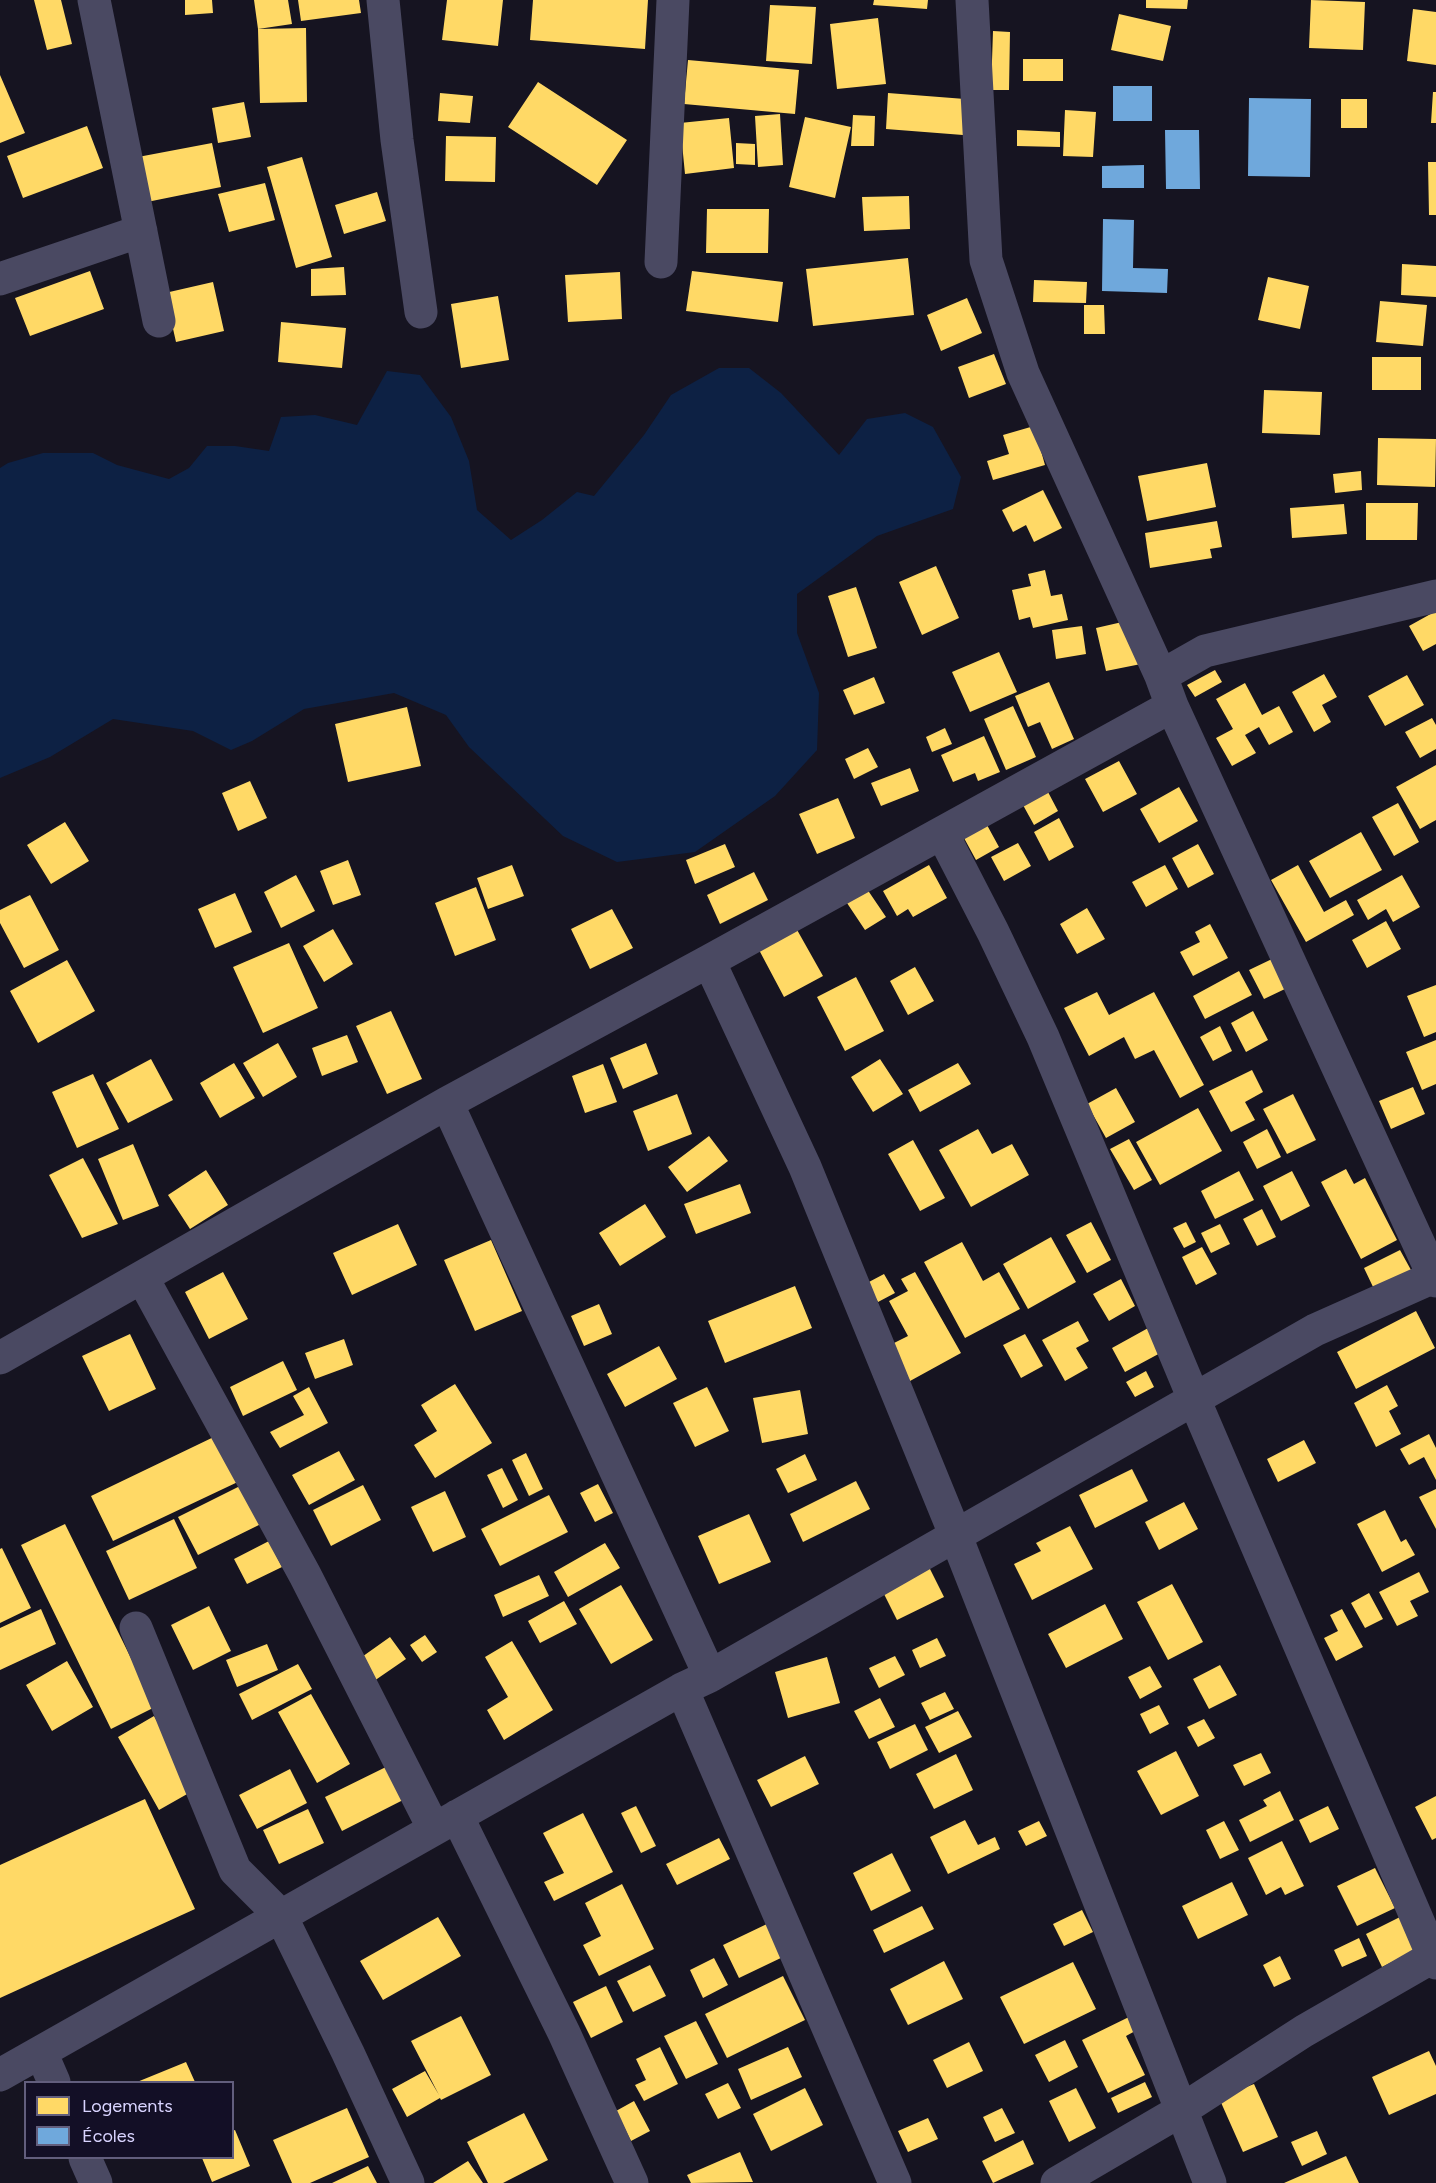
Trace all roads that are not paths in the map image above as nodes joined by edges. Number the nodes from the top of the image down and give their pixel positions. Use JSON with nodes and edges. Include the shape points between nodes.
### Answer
{"nodes":[{"id":1,"x":94,"y":0,"type":"edge"},
{"id":2,"x":383,"y":0,"type":"edge"},
{"id":3,"x":673,"y":0,"type":"edge"},
{"id":4,"x":972,"y":0,"type":"edge"},
{"id":5,"x":141,"y":231,"type":"junction"},
{"id":6,"x":661,"y":262,"type":"dead end"},
{"id":7,"x":0,"y":279,"type":"edge"},
{"id":8,"x":421,"y":312,"type":"dead end"},
{"id":9,"x":159,"y":321,"type":"dead end"},
{"id":10,"x":1436,"y":596,"type":"edge"},
{"id":11,"x":1167,"y":691,"type":"junction"},
{"id":12,"x":942,"y":833,"type":"junction"},
{"id":13,"x":709,"y":961,"type":"junction"},
{"id":14,"x":447,"y":1103,"type":"junction"},
{"id":15,"x":142,"y":1277,"type":"junction"},
{"id":16,"x":1435,"y":1278,"type":"edge"},
{"id":17,"x":0,"y":1358,"type":"edge"},
{"id":18,"x":1194,"y":1399,"type":"junction"},
{"id":19,"x":955,"y":1534,"type":"junction"},
{"id":20,"x":136,"y":1628,"type":"dead end"},
{"id":21,"x":696,"y":1682,"type":"junction"},
{"id":22,"x":446,"y":1822,"type":"junction"},
{"id":23,"x":281,"y":1916,"type":"junction"},
{"id":24,"x":1435,"y":1958,"type":"edge"},
{"id":25,"x":41,"y":2052,"type":"junction"},
{"id":26,"x":0,"y":2075,"type":"edge"},
{"id":27,"x":54,"y":2081,"type":"edge"},
{"id":28,"x":1180,"y":2111,"type":"junction"},
{"id":29,"x":87,"y":2159,"type":"edge"},
{"id":30,"x":96,"y":2183,"type":"edge"},
{"id":31,"x":408,"y":2183,"type":"edge"},
{"id":32,"x":632,"y":2183,"type":"edge"},
{"id":33,"x":894,"y":2183,"type":"edge"},
{"id":34,"x":1057,"y":2183,"type":"edge"},
{"id":35,"x":1210,"y":2183,"type":"edge"}],
"edges":[{"from":1,"to":5,"type":"street"},
{"from":2,"to":8,"type":"street","via":[[397,140]]},
{"from":3,"to":6,"type":"street"},
{"from":4,"to":11,"type":"street","via":[[986,260],[1023,373]]},
{"from":5,"to":7,"type":"street"},
{"from":5,"to":9,"type":"street"},
{"from":10,"to":11,"type":"street","via":[[1205,651]]},
{"from":11,"to":12,"type":"street"},
{"from":11,"to":16,"type":"street"},
{"from":12,"to":13,"type":"street"},
{"from":12,"to":18,"type":"street","via":[[1043,1037]]},
{"from":13,"to":14,"type":"street"},
{"from":13,"to":19,"type":"street","via":[[805,1167]]},
{"from":14,"to":15,"type":"street"},
{"from":14,"to":21,"type":"street"},
{"from":15,"to":17,"type":"street"},
{"from":15,"to":22,"type":"street"},
{"from":16,"to":18,"type":"street","via":[[1315,1330]]},
{"from":18,"to":19,"type":"street"},
{"from":18,"to":24,"type":"street"},
{"from":19,"to":21,"type":"street"},
{"from":19,"to":28,"type":"street"},
{"from":20,"to":23,"type":"street","via":[[235,1870]]},
{"from":21,"to":22,"type":"street"},
{"from":21,"to":33,"type":"street"},
{"from":22,"to":23,"type":"street"},
{"from":22,"to":32,"type":"street","via":[[564,2032]]},
{"from":23,"to":25,"type":"street"},
{"from":23,"to":31,"type":"street"},
{"from":24,"to":28,"type":"street","via":[[1304,2031]]},
{"from":25,"to":26,"type":"street"},
{"from":25,"to":27,"type":"street"},
{"from":28,"to":34,"type":"street"},
{"from":28,"to":35,"type":"street"},
{"from":29,"to":30,"type":"street"}]}
